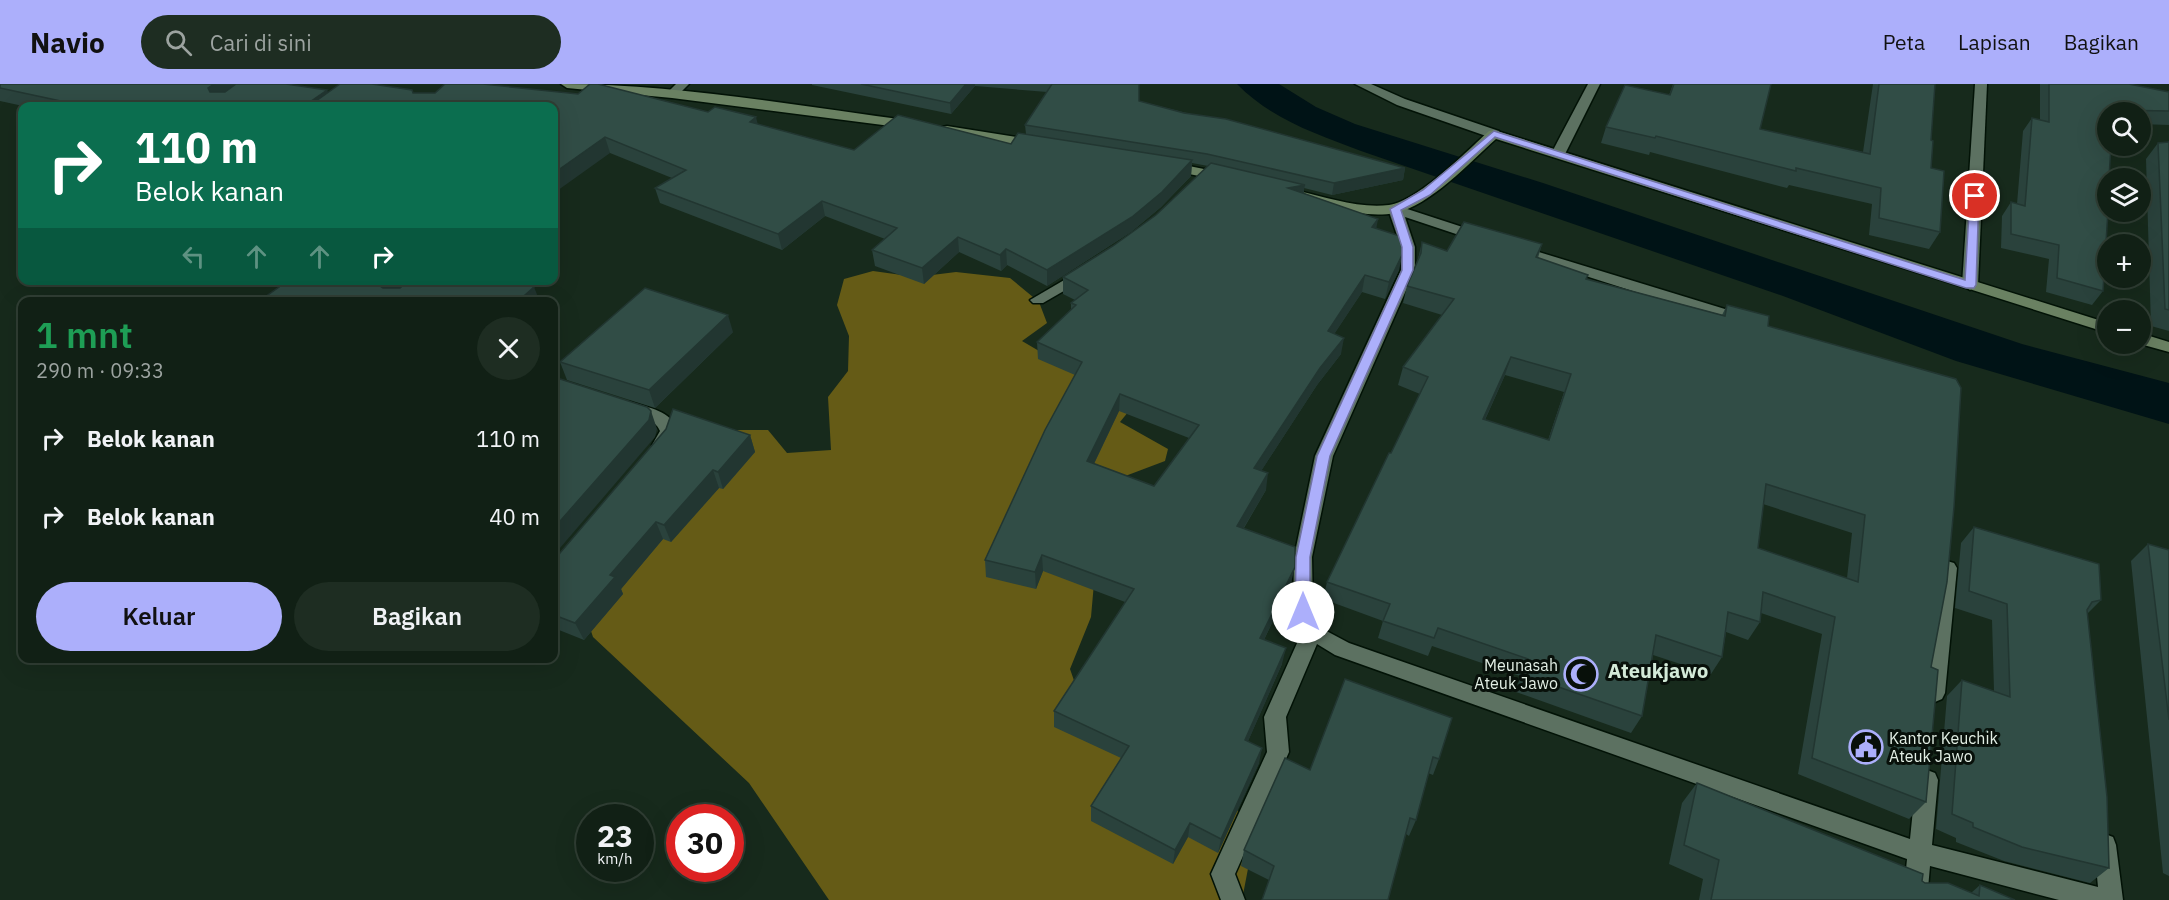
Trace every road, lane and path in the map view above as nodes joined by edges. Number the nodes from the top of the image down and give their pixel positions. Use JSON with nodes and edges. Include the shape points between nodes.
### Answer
{"nodes":[{"id":1,"x":567,"y":84,"type":"edge"},
{"id":2,"x":683,"y":84,"type":"edge"},
{"id":3,"x":1361,"y":84,"type":"edge"},
{"id":4,"x":1594,"y":84,"type":"edge"},
{"id":5,"x":1981,"y":84,"type":"edge"},
{"id":6,"x":672,"y":94,"type":"junction"},
{"id":7,"x":1494,"y":134,"type":"junction"},
{"id":8,"x":1045,"y":146,"type":"edge"},
{"id":9,"x":1558,"y":154,"type":"junction"},
{"id":10,"x":1160,"y":165,"type":"edge"},
{"id":11,"x":1206,"y":172,"type":"junction"},
{"id":12,"x":1239,"y":180,"type":"edge"},
{"id":13,"x":1194,"y":187,"type":"edge"},
{"id":14,"x":1284,"y":192,"type":"edge"},
{"id":15,"x":1395,"y":209,"type":"junction"},
{"id":16,"x":1100,"y":264,"type":"edge"},
{"id":17,"x":1970,"y":285,"type":"junction"},
{"id":18,"x":1038,"y":300,"type":"dead end"},
{"id":19,"x":1756,"y":325,"type":"edge"},
{"id":20,"x":2097,"y":325,"type":"edge"},
{"id":21,"x":2151,"y":341,"type":"edge"},
{"id":22,"x":2169,"y":347,"type":"edge"},
{"id":23,"x":618,"y":405,"type":"edge"},
{"id":24,"x":649,"y":458,"type":"edge"},
{"id":25,"x":1949,"y":549,"type":"edge"},
{"id":26,"x":1312,"y":632,"type":"junction"},
{"id":27,"x":1934,"y":712,"type":"edge"},
{"id":28,"x":1929,"y":759,"type":"edge"},
{"id":29,"x":2104,"y":828,"type":"edge"},
{"id":30,"x":1920,"y":853,"type":"junction"},
{"id":31,"x":1233,"y":900,"type":"edge"},
{"id":32,"x":1915,"y":900,"type":"edge"},
{"id":33,"x":2103,"y":900,"type":"edge"},
{"id":34,"x":2111,"y":900,"type":"edge"}],
"edges":[{"from":1,"to":6,"type":"street"},
{"from":2,"to":6,"type":"street"},
{"from":3,"to":7,"type":"street"},
{"from":4,"to":9,"type":"street"},
{"from":5,"to":17,"type":"street"},
{"from":6,"to":8,"type":"street","via":[[889,121]]},
{"from":7,"to":9,"type":"street"},
{"from":7,"to":15,"type":"street","via":[[1426,192]]},
{"from":9,"to":17,"type":"street"},
{"from":10,"to":11,"type":"street"},
{"from":11,"to":12,"type":"street"},
{"from":11,"to":13,"type":"street"},
{"from":14,"to":15,"type":"street"},
{"from":15,"to":19,"type":"street"},
{"from":15,"to":26,"type":"street","via":[[1408,247],[1408,270],[1324,456],[1303,557],[1303,612]]},
{"from":16,"to":18,"type":"street"},
{"from":17,"to":20,"type":"street"},
{"from":21,"to":22,"type":"street"},
{"from":23,"to":24,"type":"street","via":[[661,418],[668,425],[664,441]]},
{"from":25,"to":27,"type":"street"},
{"from":26,"to":30,"type":"street","via":[[1342,649]]},
{"from":26,"to":31,"type":"street","via":[[1275,717],[1278,752],[1223,874]]},
{"from":28,"to":30,"type":"street"},
{"from":29,"to":34,"type":"street"},
{"from":30,"to":32,"type":"street"},
{"from":30,"to":33,"type":"street"}]}
